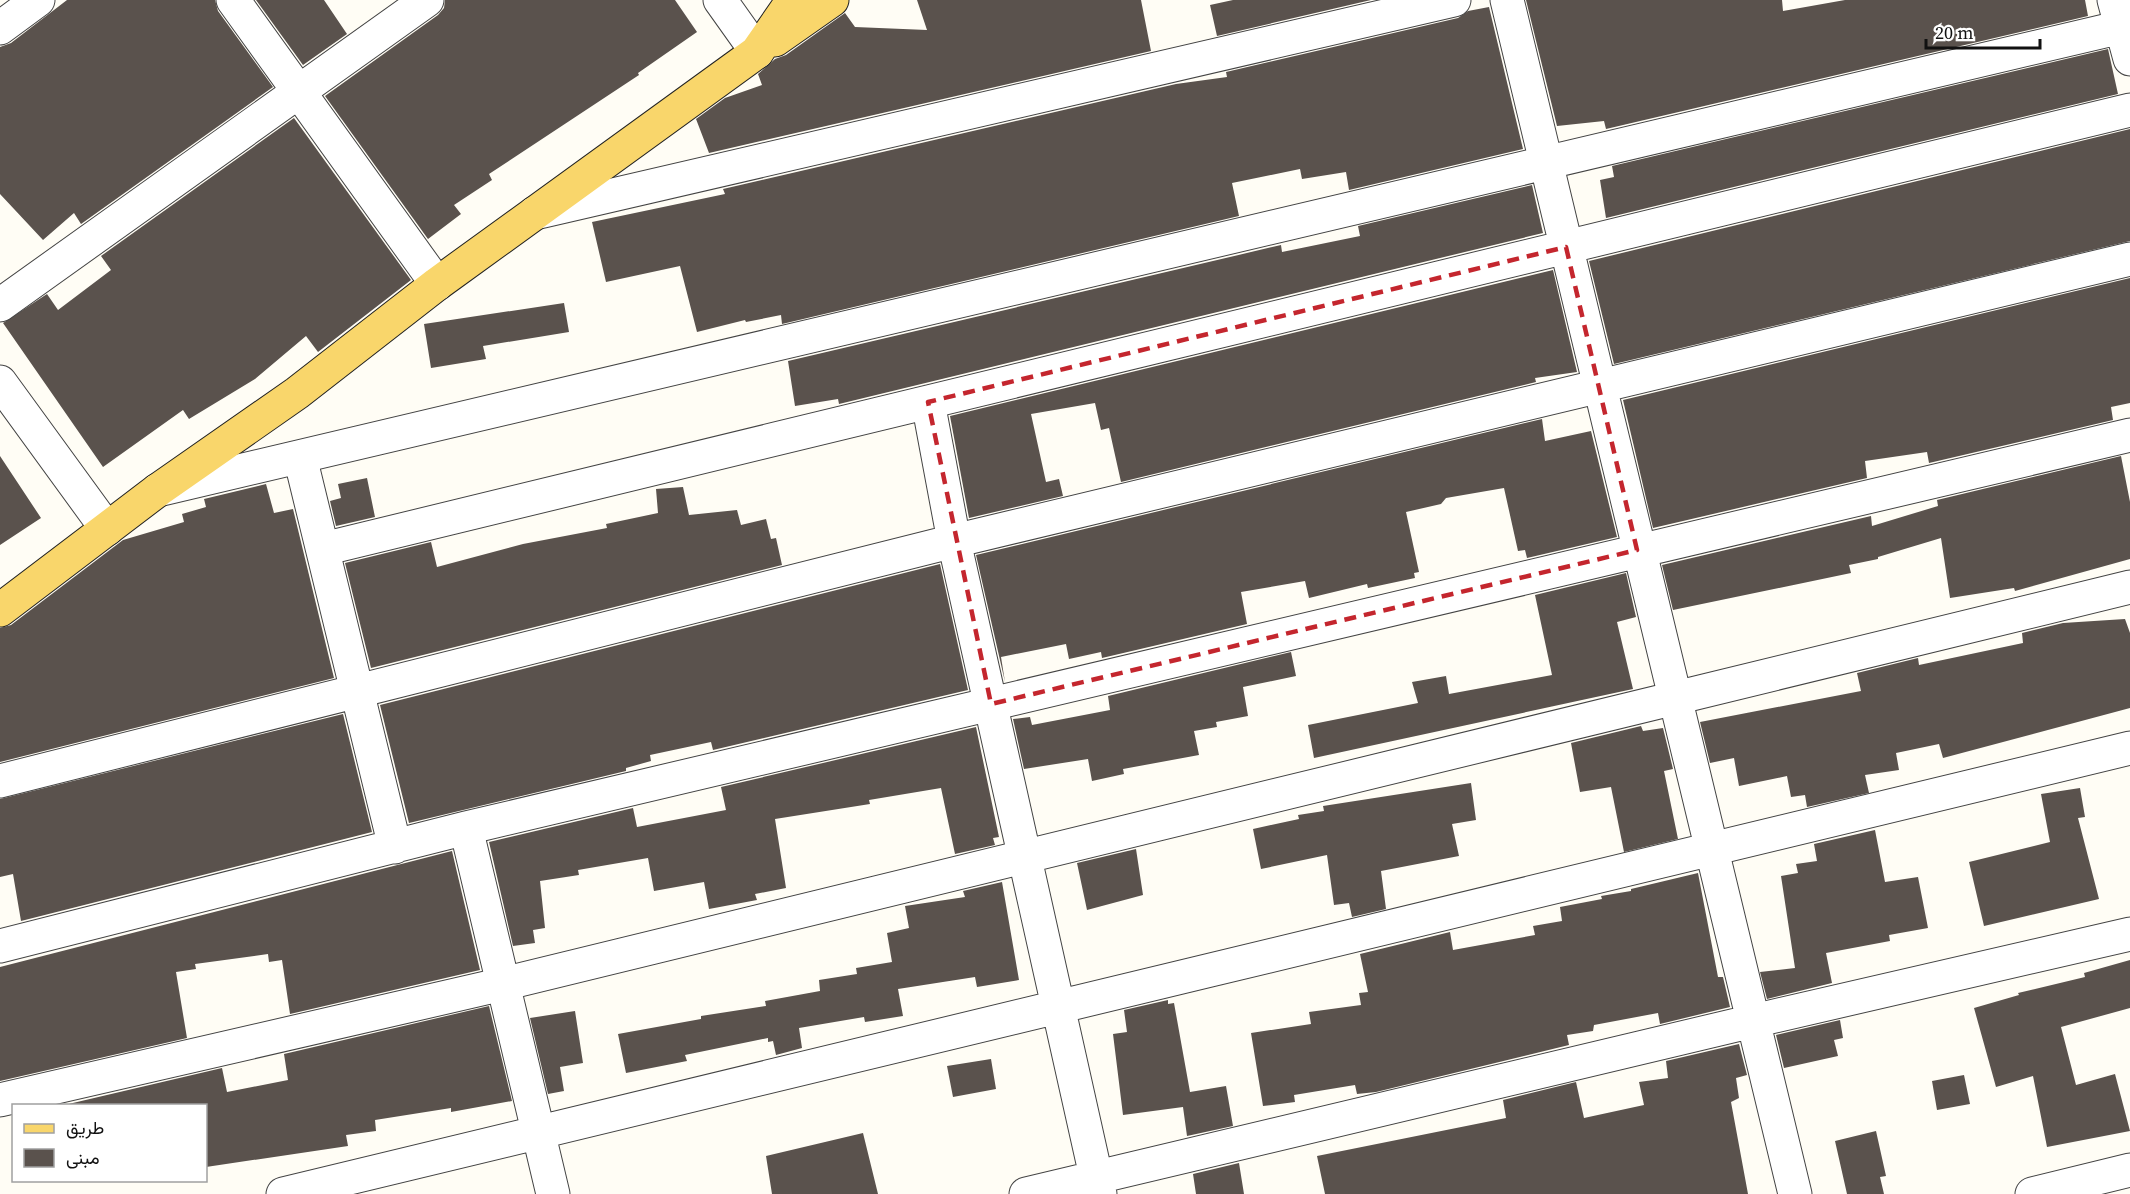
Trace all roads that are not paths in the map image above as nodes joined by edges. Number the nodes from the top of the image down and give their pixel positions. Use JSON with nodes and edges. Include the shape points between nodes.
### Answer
{"nodes":[{"id":1,"x":38,"y":0,"type":"edge"},
{"id":2,"x":233,"y":0,"type":"edge"},
{"id":3,"x":427,"y":0,"type":"edge"},
{"id":4,"x":720,"y":0,"type":"edge"},
{"id":5,"x":793,"y":0,"type":"edge"},
{"id":6,"x":832,"y":0,"type":"edge"},
{"id":7,"x":1454,"y":0,"type":"edge"},
{"id":8,"x":1507,"y":0,"type":"edge"},
{"id":9,"x":2121,"y":17,"type":"edge"},
{"id":10,"x":0,"y":28,"type":"edge"},
{"id":11,"x":757,"y":52,"type":"junction"},
{"id":12,"x":2130,"y":59,"type":"edge"},
{"id":13,"x":299,"y":92,"type":"junction"},
{"id":14,"x":2130,"y":110,"type":"edge"},
{"id":15,"x":1546,"y":162,"type":"junction"},
{"id":16,"x":535,"y":213,"type":"junction"},
{"id":17,"x":1566,"y":247,"type":"junction"},
{"id":18,"x":2130,"y":258,"type":"edge"},
{"id":19,"x":437,"y":284,"type":"junction"},
{"id":20,"x":0,"y":305,"type":"edge"},
{"id":21,"x":0,"y":382,"type":"edge"},
{"id":22,"x":1600,"y":388,"type":"junction"},
{"id":23,"x":928,"y":402,"type":"junction"},
{"id":24,"x":2130,"y":435,"type":"edge"},
{"id":25,"x":300,"y":457,"type":"junction"},
{"id":26,"x":158,"y":490,"type":"junction"},
{"id":27,"x":107,"y":529,"type":"junction"},
{"id":28,"x":954,"y":542,"type":"junction"},
{"id":29,"x":323,"y":549,"type":"junction"},
{"id":30,"x":1637,"y":550,"type":"junction"},
{"id":31,"x":2130,"y":586,"type":"edge"},
{"id":32,"x":0,"y":610,"type":"edge"},
{"id":33,"x":358,"y":693,"type":"junction"},
{"id":34,"x":1676,"y":699,"type":"junction"},
{"id":35,"x":992,"y":704,"type":"junction"},
{"id":36,"x":2130,"y":748,"type":"edge"},
{"id":37,"x":0,"y":781,"type":"edge"},
{"id":38,"x":466,"y":828,"type":"junction"},
{"id":39,"x":395,"y":847,"type":"junction"},
{"id":40,"x":1713,"y":851,"type":"junction"},
{"id":41,"x":1025,"y":855,"type":"junction"},
{"id":42,"x":2130,"y":934,"type":"edge"},
{"id":43,"x":0,"y":946,"type":"edge"},
{"id":44,"x":503,"y":984,"type":"junction"},
{"id":45,"x":1058,"y":1004,"type":"junction"},
{"id":46,"x":1753,"y":1021,"type":"junction"},
{"id":47,"x":0,"y":1100,"type":"edge"},
{"id":48,"x":538,"y":1131,"type":"junction"},
{"id":49,"x":2130,"y":1170,"type":"edge"},
{"id":50,"x":1098,"y":1186,"type":"edge"},
{"id":51,"x":283,"y":1194,"type":"edge"},
{"id":52,"x":553,"y":1194,"type":"edge"},
{"id":53,"x":1026,"y":1194,"type":"edge"},
{"id":54,"x":1795,"y":1194,"type":"edge"},
{"id":55,"x":2032,"y":1194,"type":"edge"}],
"edges":[{"from":1,"to":10,"type":"street"},
{"from":2,"to":13,"type":"street"},
{"from":3,"to":13,"type":"street"},
{"from":4,"to":11,"type":"street"},
{"from":5,"to":11,"type":"main road"},
{"from":6,"to":11,"type":"main road"},
{"from":7,"to":16,"type":"street"},
{"from":8,"to":15,"type":"street"},
{"from":9,"to":12,"type":"street"},
{"from":9,"to":15,"type":"street"},
{"from":11,"to":16,"type":"main road"},
{"from":13,"to":19,"type":"street"},
{"from":13,"to":20,"type":"street"},
{"from":14,"to":17,"type":"street"},
{"from":15,"to":17,"type":"street"},
{"from":15,"to":25,"type":"street"},
{"from":16,"to":19,"type":"main road"},
{"from":17,"to":22,"type":"street"},
{"from":17,"to":23,"type":"street"},
{"from":18,"to":22,"type":"street"},
{"from":19,"to":26,"type":"main road","via":[[297,393]]},
{"from":21,"to":27,"type":"street"},
{"from":22,"to":28,"type":"street"},
{"from":22,"to":30,"type":"street"},
{"from":23,"to":28,"type":"street"},
{"from":23,"to":29,"type":"street"},
{"from":24,"to":30,"type":"street"},
{"from":25,"to":26,"type":"street"},
{"from":25,"to":29,"type":"street"},
{"from":26,"to":27,"type":"main road"},
{"from":27,"to":32,"type":"main road"},
{"from":28,"to":33,"type":"street"},
{"from":28,"to":35,"type":"street"},
{"from":29,"to":33,"type":"street"},
{"from":30,"to":34,"type":"street"},
{"from":30,"to":35,"type":"street"},
{"from":31,"to":34,"type":"street"},
{"from":33,"to":37,"type":"street"},
{"from":33,"to":39,"type":"street"},
{"from":34,"to":40,"type":"street"},
{"from":34,"to":41,"type":"street"},
{"from":35,"to":38,"type":"street"},
{"from":35,"to":41,"type":"street"},
{"from":36,"to":40,"type":"street"},
{"from":38,"to":39,"type":"street"},
{"from":38,"to":44,"type":"street"},
{"from":39,"to":43,"type":"street"},
{"from":40,"to":45,"type":"street"},
{"from":40,"to":46,"type":"street"},
{"from":41,"to":44,"type":"street"},
{"from":41,"to":45,"type":"street"},
{"from":42,"to":46,"type":"street"},
{"from":44,"to":47,"type":"street"},
{"from":44,"to":48,"type":"street"},
{"from":45,"to":48,"type":"street"},
{"from":45,"to":50,"type":"street"},
{"from":46,"to":50,"type":"street"},
{"from":46,"to":54,"type":"street"},
{"from":48,"to":51,"type":"street"},
{"from":48,"to":52,"type":"street"},
{"from":49,"to":55,"type":"street"},
{"from":50,"to":53,"type":"street"}]}
